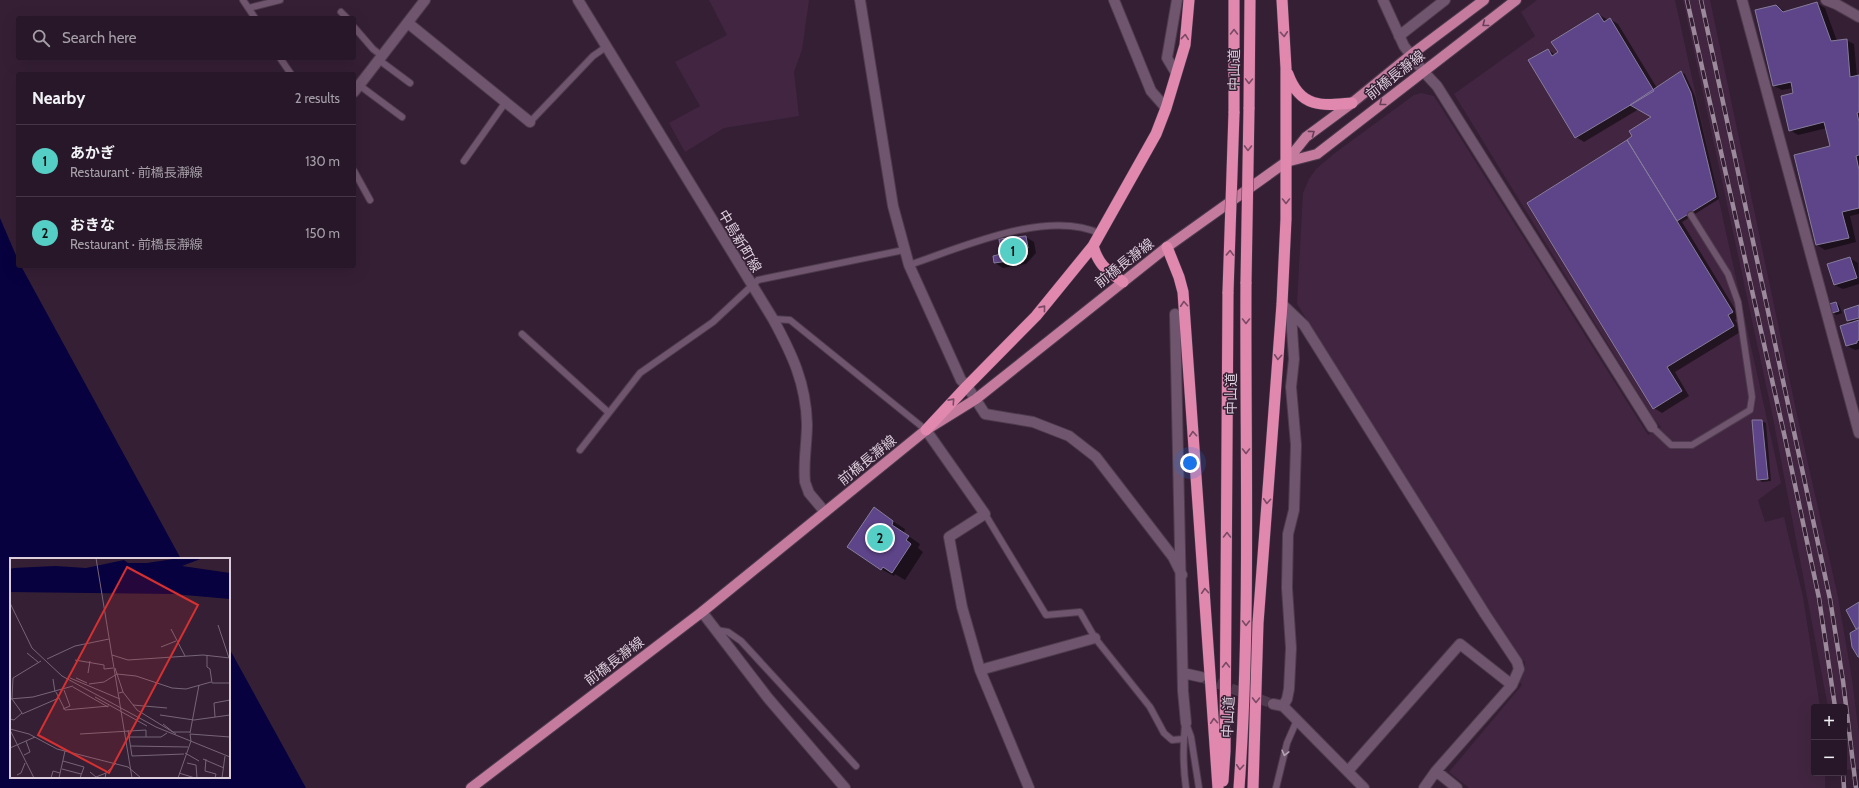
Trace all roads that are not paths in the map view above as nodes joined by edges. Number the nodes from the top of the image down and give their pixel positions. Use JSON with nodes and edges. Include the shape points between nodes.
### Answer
{"nodes":[{"id":1,"x":243,"y":0,"type":"edge"},
{"id":2,"x":280,"y":0,"type":"edge"},
{"id":3,"x":425,"y":0,"type":"edge"},
{"id":4,"x":578,"y":0,"type":"edge"},
{"id":5,"x":860,"y":0,"type":"edge"},
{"id":6,"x":1114,"y":0,"type":"edge"},
{"id":7,"x":1177,"y":0,"type":"edge"},
{"id":8,"x":1189,"y":0,"type":"edge"},
{"id":9,"x":1234,"y":0,"type":"edge"},
{"id":10,"x":1250,"y":0,"type":"edge"},
{"id":11,"x":1282,"y":0,"type":"edge"},
{"id":12,"x":1383,"y":0,"type":"edge"},
{"id":13,"x":1445,"y":0,"type":"edge"},
{"id":14,"x":1484,"y":0,"type":"edge"},
{"id":15,"x":1516,"y":0,"type":"edge"},
{"id":16,"x":1742,"y":0,"type":"edge"},
{"id":17,"x":1826,"y":0,"type":"edge"},
{"id":18,"x":249,"y":8,"type":"junction"},
{"id":19,"x":341,"y":12,"type":"dead end"},
{"id":20,"x":254,"y":16,"type":"edge"},
{"id":21,"x":344,"y":16,"type":"edge"},
{"id":22,"x":1859,"y":17,"type":"edge"},
{"id":23,"x":408,"y":23,"type":"junction"},
{"id":24,"x":356,"y":29,"type":"edge"},
{"id":25,"x":1399,"y":36,"type":"junction"},
{"id":26,"x":606,"y":48,"type":"junction"},
{"id":27,"x":1412,"y":54,"type":"junction"},
{"id":28,"x":380,"y":58,"type":"junction"},
{"id":29,"x":281,"y":60,"type":"edge"},
{"id":30,"x":1286,"y":68,"type":"junction"},
{"id":31,"x":1423,"y":71,"type":"junction"},
{"id":32,"x":290,"y":72,"type":"edge"},
{"id":33,"x":1176,"y":73,"type":"junction"},
{"id":34,"x":410,"y":84,"type":"dead end"},
{"id":35,"x":357,"y":89,"type":"edge"},
{"id":36,"x":505,"y":103,"type":"junction"},
{"id":37,"x":1352,"y":103,"type":"junction"},
{"id":38,"x":1166,"y":108,"type":"junction"},
{"id":39,"x":402,"y":117,"type":"dead end"},
{"id":40,"x":530,"y":122,"type":"joint"},
{"id":41,"x":464,"y":161,"type":"dead end"},
{"id":42,"x":1286,"y":162,"type":"junction"},
{"id":43,"x":356,"y":176,"type":"edge"},
{"id":44,"x":370,"y":200,"type":"dead end"},
{"id":45,"x":1690,"y":215,"type":"dead end"},
{"id":46,"x":1100,"y":234,"type":"junction"},
{"id":47,"x":1093,"y":246,"type":"junction"},
{"id":48,"x":1167,"y":248,"type":"junction"},
{"id":49,"x":904,"y":250,"type":"junction"},
{"id":50,"x":909,"y":265,"type":"junction"},
{"id":51,"x":1123,"y":282,"type":"junction"},
{"id":52,"x":752,"y":286,"type":"junction"},
{"id":53,"x":1282,"y":304,"type":"junction"},
{"id":54,"x":1175,"y":314,"type":"dead end"},
{"id":55,"x":1291,"y":314,"type":"junction"},
{"id":56,"x":773,"y":319,"type":"junction"},
{"id":57,"x":522,"y":334,"type":"dead end"},
{"id":58,"x":967,"y":386,"type":"junction"},
{"id":59,"x":976,"y":399,"type":"junction"},
{"id":60,"x":608,"y":412,"type":"junction"},
{"id":61,"x":1652,"y":427,"type":"joint"},
{"id":62,"x":926,"y":430,"type":"junction"},
{"id":63,"x":1859,"y":433,"type":"edge"},
{"id":64,"x":580,"y":450,"type":"dead end"},
{"id":65,"x":825,"y":512,"type":"junction"},
{"id":66,"x":985,"y":514,"type":"junction"},
{"id":67,"x":1182,"y":575,"type":"junction"},
{"id":68,"x":702,"y":612,"type":"junction"},
{"id":69,"x":716,"y":630,"type":"junction"},
{"id":70,"x":1095,"y":638,"type":"junction"},
{"id":71,"x":980,"y":670,"type":"junction"},
{"id":72,"x":1183,"y":673,"type":"junction"},
{"id":73,"x":1201,"y":677,"type":"tunnel mouth"},
{"id":74,"x":1512,"y":685,"type":"junction"},
{"id":75,"x":1273,"y":704,"type":"tunnel mouth"},
{"id":76,"x":1283,"y":706,"type":"junction"},
{"id":77,"x":1297,"y":720,"type":"junction"},
{"id":78,"x":1186,"y":723,"type":"junction"},
{"id":79,"x":1184,"y":739,"type":"junction"},
{"id":80,"x":856,"y":766,"type":"dead end"},
{"id":81,"x":1348,"y":771,"type":"junction"},
{"id":82,"x":1436,"y":771,"type":"junction"},
{"id":83,"x":471,"y":788,"type":"edge"},
{"id":84,"x":845,"y":788,"type":"edge"},
{"id":85,"x":1028,"y":788,"type":"edge"},
{"id":86,"x":1186,"y":788,"type":"edge"},
{"id":87,"x":1199,"y":788,"type":"edge"},
{"id":88,"x":1218,"y":788,"type":"edge"},
{"id":89,"x":1223,"y":788,"type":"edge"},
{"id":90,"x":1239,"y":788,"type":"edge"},
{"id":91,"x":1253,"y":788,"type":"edge"},
{"id":92,"x":1276,"y":788,"type":"edge"},
{"id":93,"x":1364,"y":788,"type":"edge"},
{"id":94,"x":1424,"y":788,"type":"edge"},
{"id":95,"x":1457,"y":788,"type":"edge"}],
"edges":[{"from":1,"to":18,"type":"lane"},
{"from":2,"to":18,"type":"lane"},
{"from":3,"to":23,"type":"street"},
{"from":4,"to":26,"type":"street","name":"中島新町線"},
{"from":5,"to":49,"type":"street","via":[[893,206]]},
{"from":6,"to":38,"type":"street","via":[[1152,91]]},
{"from":7,"to":33,"type":"street","via":[[1167,58]]},
{"from":33,"to":8,"type":"highway","one_way":true,"via":[[1184,44]]},
{"from":89,"to":9,"type":"highway","name":"中山道","one_way":true,"bridge":true},
{"from":10,"to":90,"type":"highway","name":"中山道","one_way":true,"bridge":true,"via":[[1246,282],[1246,624],[1244,719]]},
{"from":11,"to":30,"type":"highway","one_way":true},
{"from":12,"to":25,"type":"street"},
{"from":13,"to":25,"type":"street"},
{"from":14,"to":27,"type":"main road","name":"前橋長瀞線"},
{"from":15,"to":31,"type":"main road","name":"前橋長瀞線","one_way":true},
{"from":16,"to":63,"type":"street"},
{"from":17,"to":22,"type":"street"},
{"from":18,"to":20,"type":"lane"},
{"from":19,"to":21,"type":"lane"},
{"from":23,"to":28,"type":"street"},
{"from":23,"to":36,"type":"street"},
{"from":24,"to":28,"type":"lane"},
{"from":25,"to":27,"type":"street"},
{"from":26,"to":40,"type":"lane","via":[[593,56]]},
{"from":26,"to":52,"type":"street","name":"中島新町線"},
{"from":27,"to":31,"type":"street"},
{"from":27,"to":37,"type":"main road","name":"前橋長瀞線"},
{"from":28,"to":34,"type":"lane"},
{"from":28,"to":35,"type":"street"},
{"from":29,"to":32,"type":"lane"},
{"from":30,"to":37,"type":"highway","via":[[1291,83],[1304,98],[1325,105]]},
{"from":30,"to":42,"type":"highway"},
{"from":31,"to":42,"type":"main road","name":"前橋長瀞線","one_way":true,"via":[[1317,154]]},
{"from":31,"to":61,"type":"street","via":[[1437,86]]},
{"from":33,"to":38,"type":"highway"},
{"from":35,"to":39,"type":"lane"},
{"from":36,"to":40,"type":"street"},
{"from":36,"to":41,"type":"lane"},
{"from":42,"to":37,"type":"main road","name":"前橋長瀞線","one_way":true,"via":[[1306,137]]},
{"from":38,"to":46,"type":"highway","via":[[1156,134]]},
{"from":42,"to":48,"type":"main road","name":"前橋長瀞線"},
{"from":42,"to":53,"type":"highway","one_way":true},
{"from":43,"to":44,"type":"lane"},
{"from":45,"to":61,"type":"lane","via":[[1728,274],[1738,302],[1752,397],[1750,410],[1692,445],[1671,445]]},
{"from":46,"to":47,"type":"highway"},
{"from":46,"to":50,"type":"lane","via":[[1086,228],[1044,225],[1012,231]]},
{"from":47,"to":51,"type":"highway","via":[[1096,257],[1103,267]]},
{"from":58,"to":47,"type":"highway","one_way":true,"via":[[1036,316]]},
{"from":48,"to":51,"type":"main road","name":"前橋長瀞線"},
{"from":88,"to":48,"type":"highway","one_way":true,"via":[[1183,292]]},
{"from":49,"to":50,"type":"street"},
{"from":49,"to":52,"type":"lane","via":[[758,280]]},
{"from":50,"to":58,"type":"street","via":[[961,380]]},
{"from":51,"to":59,"type":"main road","name":"前橋長瀞線"},
{"from":52,"to":56,"type":"street","name":"中島新町線"},
{"from":52,"to":60,"type":"lane","via":[[713,322],[640,373]]},
{"from":53,"to":55,"type":"street"},
{"from":53,"to":91,"type":"highway","one_way":true,"via":[[1258,623]]},
{"from":54,"to":67,"type":"street"},
{"from":55,"to":74,"type":"street","via":[[1304,325],[1517,662],[1519,669]]},
{"from":55,"to":76,"type":"street","via":[[1294,359],[1291,387],[1296,445],[1294,510],[1288,542],[1287,588],[1291,648],[1289,689]]},
{"from":56,"to":62,"type":"lane","via":[[790,320]]},
{"from":56,"to":65,"type":"street","name":"中島新町線","via":[[790,351],[804,393],[807,425],[805,482],[809,493]]},
{"from":57,"to":60,"type":"lane"},
{"from":58,"to":59,"type":"street"},
{"from":62,"to":58,"type":"highway","one_way":true},
{"from":59,"to":62,"type":"main road","name":"前橋長瀞線"},
{"from":59,"to":67,"type":"street","via":[[985,414],[1033,422],[1069,436],[1096,457],[1173,557]]},
{"from":60,"to":64,"type":"lane"},
{"from":62,"to":65,"type":"main road","name":"前橋長瀞線"},
{"from":62,"to":66,"type":"street"},
{"from":65,"to":68,"type":"main road","name":"前橋長瀞線"},
{"from":66,"to":70,"type":"lane","via":[[1046,615],[1080,612]]},
{"from":66,"to":71,"type":"street","via":[[949,537],[962,607]]},
{"from":67,"to":72,"type":"street"},
{"from":68,"to":69,"type":"street"},
{"from":68,"to":83,"type":"main road","name":"前橋長瀞線"},
{"from":69,"to":80,"type":"lane","via":[[728,632],[741,641]]},
{"from":69,"to":84,"type":"street","via":[[763,692]]},
{"from":70,"to":71,"type":"street"},
{"from":70,"to":79,"type":"lane","via":[[1150,707],[1166,737],[1172,740]]},
{"from":71,"to":85,"type":"street"},
{"from":72,"to":73,"type":"street"},
{"from":72,"to":78,"type":"street"},
{"from":74,"to":81,"type":"street","via":[[1460,644]]},
{"from":74,"to":82,"type":"street"},
{"from":75,"to":76,"type":"street"},
{"from":76,"to":77,"type":"street"},
{"from":77,"to":81,"type":"street"},
{"from":77,"to":92,"type":"lane","one_way":true,"via":[[1287,743]]},
{"from":78,"to":79,"type":"lane"},
{"from":78,"to":87,"type":"lane","via":[[1192,737]]},
{"from":79,"to":86,"type":"lane"},
{"from":81,"to":93,"type":"street"},
{"from":82,"to":94,"type":"street"},
{"from":82,"to":95,"type":"street"}]}
